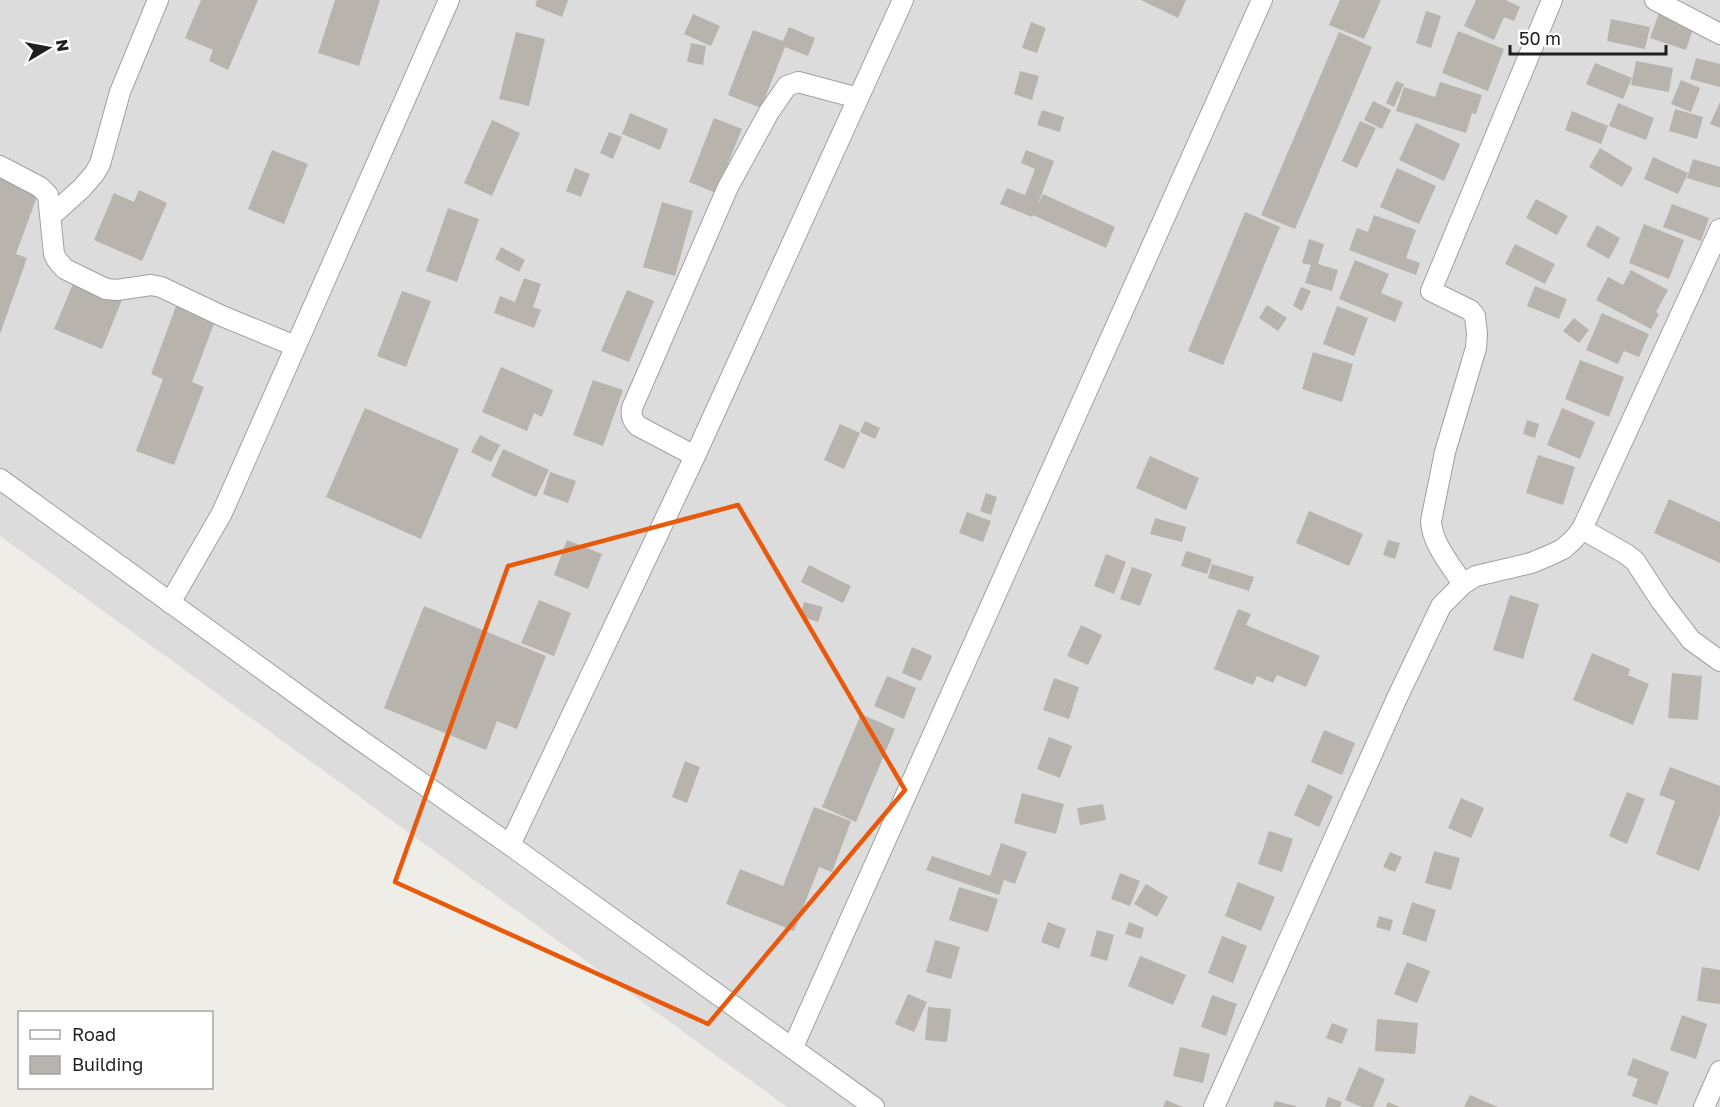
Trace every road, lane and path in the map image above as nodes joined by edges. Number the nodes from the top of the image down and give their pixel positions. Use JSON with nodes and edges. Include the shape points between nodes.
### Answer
{"nodes":[{"id":1,"x":158,"y":0,"type":"edge"},
{"id":2,"x":449,"y":0,"type":"edge"},
{"id":3,"x":903,"y":0,"type":"edge"},
{"id":4,"x":1262,"y":0,"type":"edge"},
{"id":5,"x":1552,"y":0,"type":"edge"},
{"id":6,"x":1655,"y":0,"type":"edge"},
{"id":7,"x":1720,"y":34,"type":"edge"},
{"id":8,"x":858,"y":98,"type":"junction"},
{"id":9,"x":0,"y":165,"type":"edge"},
{"id":10,"x":51,"y":216,"type":"junction"},
{"id":11,"x":1720,"y":229,"type":"edge"},
{"id":12,"x":296,"y":346,"type":"junction"},
{"id":13,"x":695,"y":456,"type":"junction"},
{"id":14,"x":0,"y":479,"type":"edge"},
{"id":15,"x":1582,"y":529,"type":"junction"},
{"id":16,"x":1463,"y":584,"type":"junction"},
{"id":17,"x":170,"y":603,"type":"junction"},
{"id":18,"x":1720,"y":661,"type":"edge"},
{"id":19,"x":510,"y":844,"type":"junction"},
{"id":20,"x":793,"y":1047,"type":"junction"},
{"id":21,"x":1720,"y":1071,"type":"edge"},
{"id":22,"x":874,"y":1107,"type":"edge"},
{"id":23,"x":1214,"y":1107,"type":"edge"},
{"id":24,"x":1704,"y":1107,"type":"edge"}],
"edges":[{"from":1,"to":10,"type":"street","via":[[120,92],[100,164],[82,188]]},
{"from":2,"to":12,"type":"street"},
{"from":3,"to":8,"type":"street"},
{"from":4,"to":20,"type":"street"},
{"from":5,"to":16,"type":"street","via":[[1431,291],[1470,310],[1477,324],[1476,348],[1445,452],[1431,520],[1437,542]]},
{"from":6,"to":7,"type":"street"},
{"from":8,"to":13,"type":"street"},
{"from":8,"to":13,"type":"street","via":[[790,83],[769,112],[728,187],[632,408],[638,426]]},
{"from":9,"to":10,"type":"street","via":[[45,191]]},
{"from":10,"to":12,"type":"street","via":[[54,254],[65,269],[111,290],[161,287]]},
{"from":11,"to":15,"type":"street"},
{"from":12,"to":17,"type":"street","via":[[222,513]]},
{"from":13,"to":19,"type":"street"},
{"from":14,"to":17,"type":"street"},
{"from":15,"to":16,"type":"street","via":[[1568,544],[1548,556],[1476,576]]},
{"from":15,"to":18,"type":"street","via":[[1635,561],[1681,627]]},
{"from":16,"to":23,"type":"street","via":[[1441,606],[1410,670]]},
{"from":17,"to":19,"type":"street"},
{"from":19,"to":20,"type":"street"},
{"from":20,"to":22,"type":"street"},
{"from":21,"to":24,"type":"street"}]}
